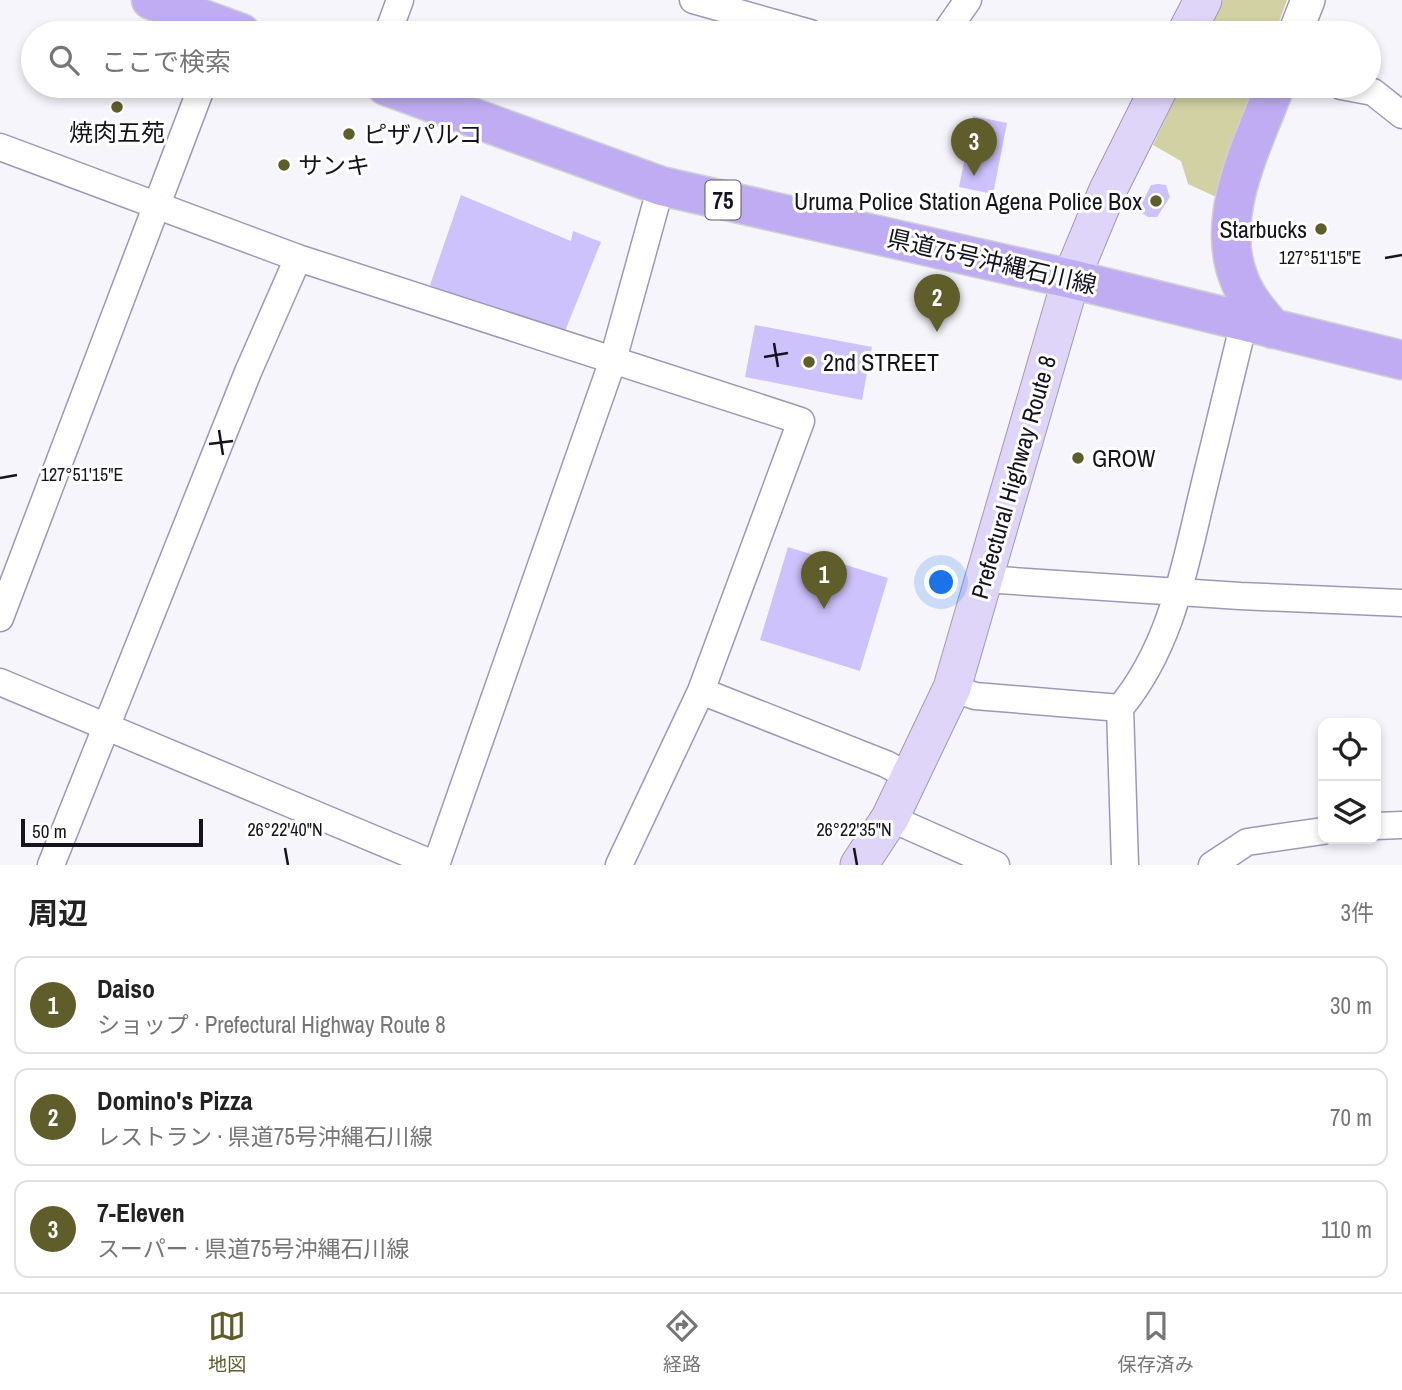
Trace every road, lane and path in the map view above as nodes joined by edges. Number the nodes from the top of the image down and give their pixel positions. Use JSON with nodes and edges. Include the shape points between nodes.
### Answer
{"nodes":[{"id":1,"x":151,"y":0,"type":"edge"},
{"id":2,"x":400,"y":0,"type":"edge"},
{"id":3,"x":693,"y":0,"type":"edge"},
{"id":4,"x":968,"y":0,"type":"edge"},
{"id":5,"x":1203,"y":0,"type":"edge"},
{"id":6,"x":1308,"y":0,"type":"edge"},
{"id":7,"x":203,"y":21,"type":"edge"},
{"id":8,"x":392,"y":21,"type":"edge"},
{"id":9,"x":767,"y":21,"type":"edge"},
{"id":10,"x":953,"y":21,"type":"edge"},
{"id":11,"x":1192,"y":21,"type":"edge"},
{"id":12,"x":1300,"y":21,"type":"edge"},
{"id":13,"x":198,"y":98,"type":"edge"},
{"id":14,"x":419,"y":98,"type":"edge"},
{"id":15,"x":1154,"y":98,"type":"edge"},
{"id":16,"x":1271,"y":98,"type":"edge"},
{"id":17,"x":1380,"y":98,"type":"edge"},
{"id":18,"x":1402,"y":115,"type":"edge"},
{"id":19,"x":0,"y":147,"type":"edge"},
{"id":20,"x":661,"y":186,"type":"junction"},
{"id":21,"x":157,"y":206,"type":"junction"},
{"id":22,"x":298,"y":258,"type":"junction"},
{"id":23,"x":1071,"y":279,"type":"junction"},
{"id":24,"x":1259,"y":326,"type":"junction"},
{"id":25,"x":613,"y":360,"type":"junction"},
{"id":26,"x":1402,"y":360,"type":"edge"},
{"id":27,"x":983,"y":579,"type":"junction"},
{"id":28,"x":1179,"y":590,"type":"junction"},
{"id":29,"x":1402,"y":603,"type":"edge"},
{"id":30,"x":0,"y":618,"type":"edge"},
{"id":31,"x":0,"y":682,"type":"edge"},
{"id":32,"x":952,"y":688,"type":"junction"},
{"id":33,"x":701,"y":691,"type":"junction"},
{"id":34,"x":1120,"y":708,"type":"junction"},
{"id":35,"x":105,"y":727,"type":"junction"},
{"id":36,"x":908,"y":776,"type":"junction"},
{"id":37,"x":890,"y":818,"type":"junction"},
{"id":38,"x":1402,"y":825,"type":"edge"},
{"id":39,"x":1381,"y":826,"type":"edge"},
{"id":40,"x":1318,"y":832,"type":"edge"},
{"id":41,"x":51,"y":865,"type":"edge"},
{"id":42,"x":436,"y":865,"type":"edge"},
{"id":43,"x":618,"y":865,"type":"edge"},
{"id":44,"x":859,"y":865,"type":"edge"},
{"id":45,"x":996,"y":865,"type":"edge"},
{"id":46,"x":1125,"y":865,"type":"edge"},
{"id":47,"x":1212,"y":865,"type":"edge"}],
"edges":[{"from":1,"to":7,"type":"main road"},
{"from":2,"to":8,"type":"street"},
{"from":3,"to":9,"type":"street"},
{"from":4,"to":10,"type":"street"},
{"from":5,"to":11,"type":"main road"},
{"from":6,"to":12,"type":"street"},
{"from":13,"to":21,"type":"street"},
{"from":14,"to":20,"type":"main road","name":"県道75号沖縄石川線","number":"75"},
{"from":15,"to":23,"type":"main road","name":"Prefectural Highway Route 8","via":[[1107,192]]},
{"from":16,"to":24,"type":"main road","via":[[1236,195],[1230,229],[1237,275]]},
{"from":17,"to":18,"type":"street"},
{"from":19,"to":21,"type":"street"},
{"from":20,"to":23,"type":"main road","name":"県道75号沖縄石川線","number":"75"},
{"from":20,"to":25,"type":"street"},
{"from":21,"to":22,"type":"street"},
{"from":21,"to":30,"type":"street"},
{"from":22,"to":25,"type":"street"},
{"from":22,"to":35,"type":"street"},
{"from":23,"to":24,"type":"main road","name":"県道75号沖縄石川線","number":"75"},
{"from":23,"to":27,"type":"main road","name":"Prefectural Highway Route 8"},
{"from":24,"to":26,"type":"main road","name":"県道75号沖縄石川線","number":"75"},
{"from":24,"to":28,"type":"street"},
{"from":25,"to":33,"type":"street","via":[[801,421]]},
{"from":25,"to":42,"type":"street"},
{"from":27,"to":28,"type":"street"},
{"from":27,"to":32,"type":"main road","name":"Prefectural Highway Route 8"},
{"from":28,"to":29,"type":"street"},
{"from":28,"to":34,"type":"street","via":[[1157,655]]},
{"from":31,"to":35,"type":"street"},
{"from":32,"to":34,"type":"street","via":[[975,696]]},
{"from":32,"to":36,"type":"main road","name":"Prefectural Highway Route 8"},
{"from":33,"to":36,"type":"street"},
{"from":33,"to":43,"type":"street"},
{"from":34,"to":46,"type":"street"},
{"from":35,"to":41,"type":"street"},
{"from":35,"to":42,"type":"street"},
{"from":36,"to":37,"type":"main road","name":"Prefectural Highway Route 8"},
{"from":37,"to":44,"type":"main road","name":"Prefectural Highway Route 8"},
{"from":37,"to":45,"type":"street"},
{"from":38,"to":39,"type":"street"},
{"from":40,"to":47,"type":"street","via":[[1247,842]]}]}
